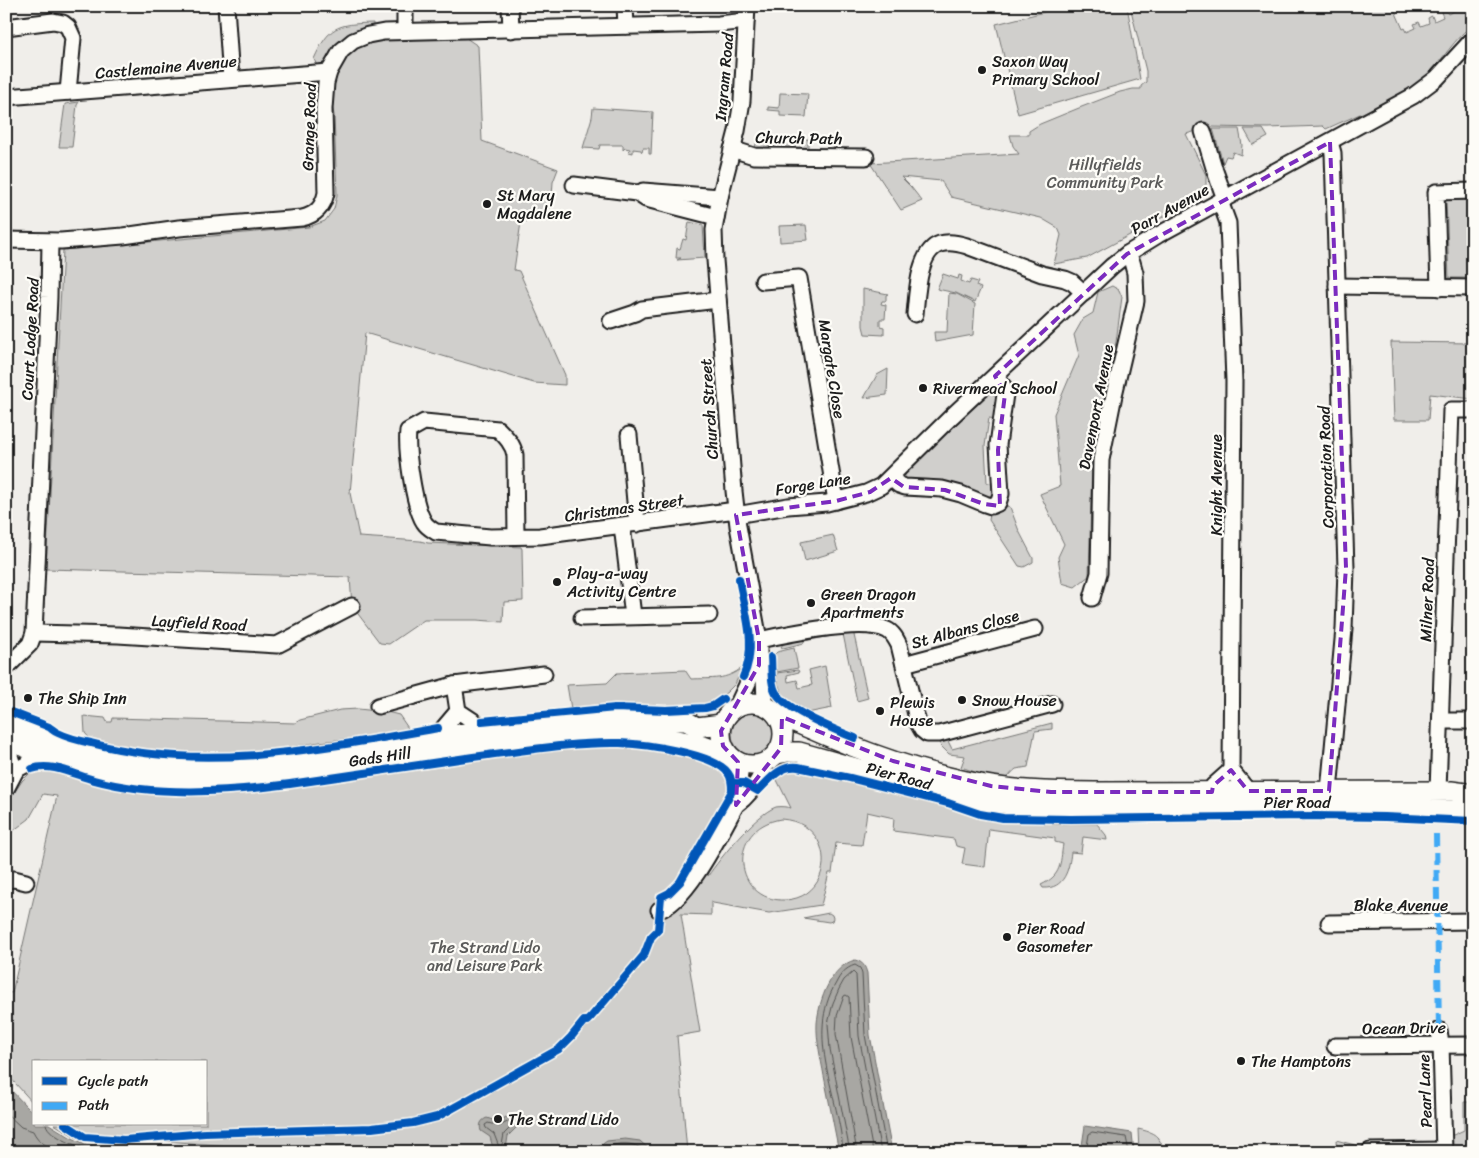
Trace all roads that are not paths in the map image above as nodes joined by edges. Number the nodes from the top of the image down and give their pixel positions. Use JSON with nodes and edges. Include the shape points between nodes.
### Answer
{"nodes":[{"id":1,"x":226,"y":6,"type":"edge"},
{"id":2,"x":405,"y":6,"type":"edge"},
{"id":3,"x":510,"y":6,"type":"edge"},
{"id":4,"x":625,"y":6,"type":"edge"},
{"id":5,"x":746,"y":14,"type":"edge"},
{"id":6,"x":6,"y":26,"type":"edge"},
{"id":7,"x":626,"y":26,"type":"junction"},
{"id":8,"x":511,"y":30,"type":"junction"},
{"id":9,"x":405,"y":32,"type":"junction"},
{"id":10,"x":1473,"y":38,"type":"edge"},
{"id":11,"x":329,"y":72,"type":"junction"},
{"id":12,"x":231,"y":79,"type":"junction"},
{"id":13,"x":68,"y":92,"type":"junction"},
{"id":14,"x":6,"y":98,"type":"edge"},
{"id":15,"x":1203,"y":131,"type":"dead end"},
{"id":16,"x":1330,"y":142,"type":"junction"},
{"id":17,"x":732,"y":149,"type":"junction"},
{"id":18,"x":866,"y":157,"type":"dead end"},
{"id":19,"x":574,"y":185,"type":"dead end"},
{"id":20,"x":1473,"y":191,"type":"edge"},
{"id":21,"x":636,"y":193,"type":"junction"},
{"id":22,"x":720,"y":197,"type":"junction"},
{"id":23,"x":1223,"y":200,"type":"junction"},
{"id":24,"x":716,"y":217,"type":"junction"},
{"id":25,"x":6,"y":240,"type":"edge"},
{"id":26,"x":50,"y":242,"type":"junction"},
{"id":27,"x":1127,"y":254,"type":"junction"},
{"id":28,"x":763,"y":281,"type":"dead end"},
{"id":29,"x":1337,"y":286,"type":"junction"},
{"id":30,"x":1439,"y":288,"type":"junction"},
{"id":31,"x":1473,"y":288,"type":"edge"},
{"id":32,"x":1084,"y":293,"type":"junction"},
{"id":33,"x":718,"y":300,"type":"junction"},
{"id":34,"x":915,"y":314,"type":"dead end"},
{"id":35,"x":611,"y":321,"type":"dead end"},
{"id":36,"x":995,"y":376,"type":"junction"},
{"id":37,"x":1473,"y":410,"type":"edge"},
{"id":38,"x":629,"y":434,"type":"dead end"},
{"id":39,"x":891,"y":478,"type":"junction"},
{"id":40,"x":836,"y":501,"type":"junction"},
{"id":41,"x":736,"y":512,"type":"junction"},
{"id":42,"x":638,"y":524,"type":"junction"},
{"id":43,"x":622,"y":526,"type":"junction"},
{"id":44,"x":516,"y":536,"type":"junction"},
{"id":45,"x":1092,"y":598,"type":"dead end"},
{"id":46,"x":352,"y":606,"type":"dead end"},
{"id":47,"x":709,"y":615,"type":"dead end"},
{"id":48,"x":633,"y":616,"type":"junction"},
{"id":49,"x":582,"y":618,"type":"dead end"},
{"id":50,"x":1035,"y":629,"type":"dead end"},
{"id":51,"x":34,"y":633,"type":"junction"},
{"id":52,"x":759,"y":640,"type":"junction"},
{"id":53,"x":904,"y":664,"type":"junction"},
{"id":54,"x":759,"y":665,"type":"junction"},
{"id":55,"x":6,"y":668,"type":"edge"},
{"id":56,"x":544,"y":674,"type":"dead end"},
{"id":57,"x":454,"y":685,"type":"junction"},
{"id":58,"x":1052,"y":704,"type":"dead end"},
{"id":59,"x":378,"y":706,"type":"dead end"},
{"id":60,"x":771,"y":709,"type":"junction"},
{"id":61,"x":458,"y":711,"type":"junction"},
{"id":62,"x":729,"y":714,"type":"junction"},
{"id":63,"x":1441,"y":721,"type":"junction"},
{"id":64,"x":1473,"y":721,"type":"edge"},
{"id":65,"x":6,"y":723,"type":"edge"},
{"id":66,"x":487,"y":730,"type":"junction"},
{"id":67,"x":436,"y":737,"type":"junction"},
{"id":68,"x":6,"y":740,"type":"edge"},
{"id":69,"x":6,"y":747,"type":"edge"},
{"id":70,"x":41,"y":754,"type":"junction"},
{"id":71,"x":772,"y":757,"type":"junction"},
{"id":72,"x":735,"y":760,"type":"junction"},
{"id":73,"x":16,"y":770,"type":"junction"},
{"id":74,"x":1231,"y":770,"type":"junction"},
{"id":75,"x":6,"y":789,"type":"edge"},
{"id":76,"x":1248,"y":791,"type":"junction"},
{"id":77,"x":1329,"y":791,"type":"junction"},
{"id":78,"x":1438,"y":791,"type":"junction"},
{"id":79,"x":1212,"y":792,"type":"junction"},
{"id":80,"x":1473,"y":794,"type":"edge"},
{"id":81,"x":736,"y":805,"type":"junction"},
{"id":82,"x":1473,"y":811,"type":"edge"},
{"id":83,"x":6,"y":880,"type":"edge"},
{"id":84,"x":26,"y":882,"type":"dead end"},
{"id":85,"x":659,"y":910,"type":"dead end"},
{"id":86,"x":1473,"y":921,"type":"edge"},
{"id":87,"x":1329,"y":924,"type":"dead end"},
{"id":88,"x":1440,"y":1037,"type":"junction"},
{"id":89,"x":1473,"y":1044,"type":"edge"},
{"id":90,"x":1335,"y":1046,"type":"dead end"},
{"id":91,"x":1370,"y":1151,"type":"edge"},
{"id":92,"x":1444,"y":1151,"type":"edge"}],
"edges":[{"from":1,"to":12,"type":"street"},
{"from":2,"to":9,"type":"street"},
{"from":3,"to":8,"type":"street"},
{"from":4,"to":7,"type":"street"},
{"from":5,"to":7,"type":"street","name":"Grange Road","via":[[719,24]]},
{"from":5,"to":17,"type":"street","name":"Ingram Road","via":[[742,101]]},
{"from":6,"to":13,"type":"street","via":[[53,21],[68,27],[72,38]]},
{"from":7,"to":8,"type":"street","name":"Grange Road"},
{"from":8,"to":9,"type":"street","name":"Grange Road"},
{"from":9,"to":11,"type":"street","name":"Grange Road","via":[[368,35],[352,42],[341,51]]},
{"from":10,"to":16,"type":"street","name":"Parr Avenue","via":[[1437,78],[1413,96]]},
{"from":11,"to":12,"type":"street","name":"Castlemaine Avenue"},
{"from":11,"to":26,"type":"street","name":"Grange Road","via":[[324,96],[325,195],[322,206],[312,214],[302,218]]},
{"from":12,"to":13,"type":"street","name":"Castlemaine Avenue"},
{"from":13,"to":14,"type":"street","name":"Castlemaine Avenue"},
{"from":15,"to":23,"type":"street","name":"Knight Avenue"},
{"from":16,"to":23,"type":"street","name":"Parr Avenue"},
{"from":16,"to":29,"type":"street","name":"Corporation Road"},
{"from":17,"to":18,"type":"street","name":"Church Path","via":[[754,156]]},
{"from":17,"to":22,"type":"street","name":"Church Street"},
{"from":19,"to":21,"type":"street"},
{"from":20,"to":30,"type":"street","via":[[1436,192]]},
{"from":21,"to":22,"type":"street","via":[[644,190]]},
{"from":21,"to":24,"type":"street","via":[[646,199]]},
{"from":22,"to":24,"type":"street","name":"Church Street"},
{"from":23,"to":27,"type":"street","name":"Parr Avenue"},
{"from":23,"to":74,"type":"street","name":"Knight Avenue","via":[[1228,223],[1234,381]]},
{"from":24,"to":33,"type":"street","name":"Church Street"},
{"from":25,"to":26,"type":"street","name":"Grange Road"},
{"from":26,"to":51,"type":"street","name":"Court Lodge Road"},
{"from":27,"to":32,"type":"street","name":"Parr Avenue"},
{"from":27,"to":45,"type":"street","name":"Davenport Avenue","via":[[1135,273],[1136,301],[1101,460],[1099,573]]},
{"from":28,"to":40,"type":"street","name":"Margate Close","via":[[799,278]]},
{"from":29,"to":30,"type":"street"},
{"from":29,"to":77,"type":"street","name":"Corporation Road","via":[[1346,568]]},
{"from":30,"to":31,"type":"street"},
{"from":32,"to":34,"type":"street","via":[[1065,279],[1042,274],[954,242],[939,244],[928,254],[918,281]]},
{"from":32,"to":36,"type":"street","name":"Forge Lane"},
{"from":33,"to":35,"type":"street","via":[[642,309]]},
{"from":33,"to":41,"type":"street","name":"Church Street"},
{"from":36,"to":39,"type":"street","name":"Forge Lane"},
{"from":36,"to":39,"type":"street","via":[[1005,396],[998,444],[999,502],[989,505],[945,490],[904,487]]},
{"from":37,"to":63,"type":"street","name":"Milner Road","via":[[1451,410]]},
{"from":38,"to":42,"type":"street"},
{"from":39,"to":40,"type":"street","name":"Forge Lane","via":[[870,492]]},
{"from":40,"to":41,"type":"street","name":"Forge Lane"},
{"from":41,"to":42,"type":"street","name":"Christmas Street"},
{"from":41,"to":52,"type":"street","name":"Church Street"},
{"from":42,"to":43,"type":"street","name":"Christmas Street"},
{"from":43,"to":44,"type":"street","name":"Christmas Street"},
{"from":43,"to":48,"type":"street"},
{"from":44,"to":44,"type":"street","name":"Christmas Street","via":[[514,447],[498,429],[424,422],[408,431],[408,458],[419,510],[429,528],[445,534]]},
{"from":46,"to":51,"type":"street","name":"Layfield Road","via":[[277,645]]},
{"from":47,"to":48,"type":"street"},
{"from":48,"to":49,"type":"street"},
{"from":50,"to":53,"type":"street","name":"St Albans Close"},
{"from":51,"to":55,"type":"street","via":[[30,644]]},
{"from":52,"to":53,"type":"street","name":"St Albans Close","via":[[835,627],[873,626],[895,637]]},
{"from":52,"to":54,"type":"street","name":"Church Street"},
{"from":53,"to":58,"type":"street","name":"St Albans Close","via":[[918,723],[926,734],[939,734]]},
{"from":54,"to":60,"type":"street","name":"Church Street"},
{"from":54,"to":62,"type":"street"},
{"from":56,"to":57,"type":"street"},
{"from":57,"to":59,"type":"street"},
{"from":57,"to":61,"type":"street"},
{"from":60,"to":62,"type":"main road","via":[[755,702],[746,703]]},
{"from":60,"to":71,"type":"main road","via":[[784,734]]},
{"from":60,"to":79,"type":"main road","name":"Pier Road","via":[[810,730],[868,752],[967,782],[1051,792]]},
{"from":61,"to":66,"type":"street"},
{"from":61,"to":67,"type":"street"},
{"from":62,"to":66,"type":"main road","name":"Gads Hill","via":[[698,715],[686,721],[598,717]]},
{"from":62,"to":72,"type":"main road","via":[[721,739],[727,753]]},
{"from":63,"to":64,"type":"street"},
{"from":63,"to":78,"type":"street","name":"Milner Road"},
{"from":65,"to":67,"type":"main road","name":"Gads Hill","via":[[104,756],[178,765],[215,766],[276,760]]},
{"from":66,"to":67,"type":"main road","name":"Gads Hill"},
{"from":68,"to":70,"type":"main road","name":"Gads Hill"},
{"from":69,"to":73,"type":"street"},
{"from":70,"to":72,"type":"main road","name":"Gads Hill","via":[[102,772],[176,782],[267,778],[509,742],[580,735],[658,737],[708,748]]},
{"from":70,"to":73,"type":"street"},
{"from":71,"to":72,"type":"main road","via":[[748,765]]},
{"from":71,"to":81,"type":"street","via":[[745,798]]},
{"from":71,"to":82,"type":"main road","name":"Pier Road","via":[[799,752],[934,790],[992,802],[1040,807]]},
{"from":72,"to":81,"type":"street","via":[[740,774]]},
{"from":73,"to":75,"type":"street"},
{"from":74,"to":76,"type":"street"},
{"from":74,"to":79,"type":"street","via":[[1212,786]]},
{"from":76,"to":77,"type":"main road","name":"Pier Road"},
{"from":76,"to":79,"type":"main road","name":"Pier Road"},
{"from":77,"to":78,"type":"main road","name":"Pier Road"},
{"from":78,"to":80,"type":"main road","name":"Pier Road"},
{"from":81,"to":85,"type":"street","via":[[682,894],[667,908]]},
{"from":83,"to":84,"type":"street"},
{"from":86,"to":87,"type":"street","name":"Blake Avenue"},
{"from":88,"to":89,"type":"street","name":"Ocean Drive"},
{"from":88,"to":90,"type":"street","name":"Ocean Drive"},
{"from":88,"to":92,"type":"street","name":"Pearl Lane"},
{"from":91,"to":92,"type":"street","name":"Pearl Lane"}]}
